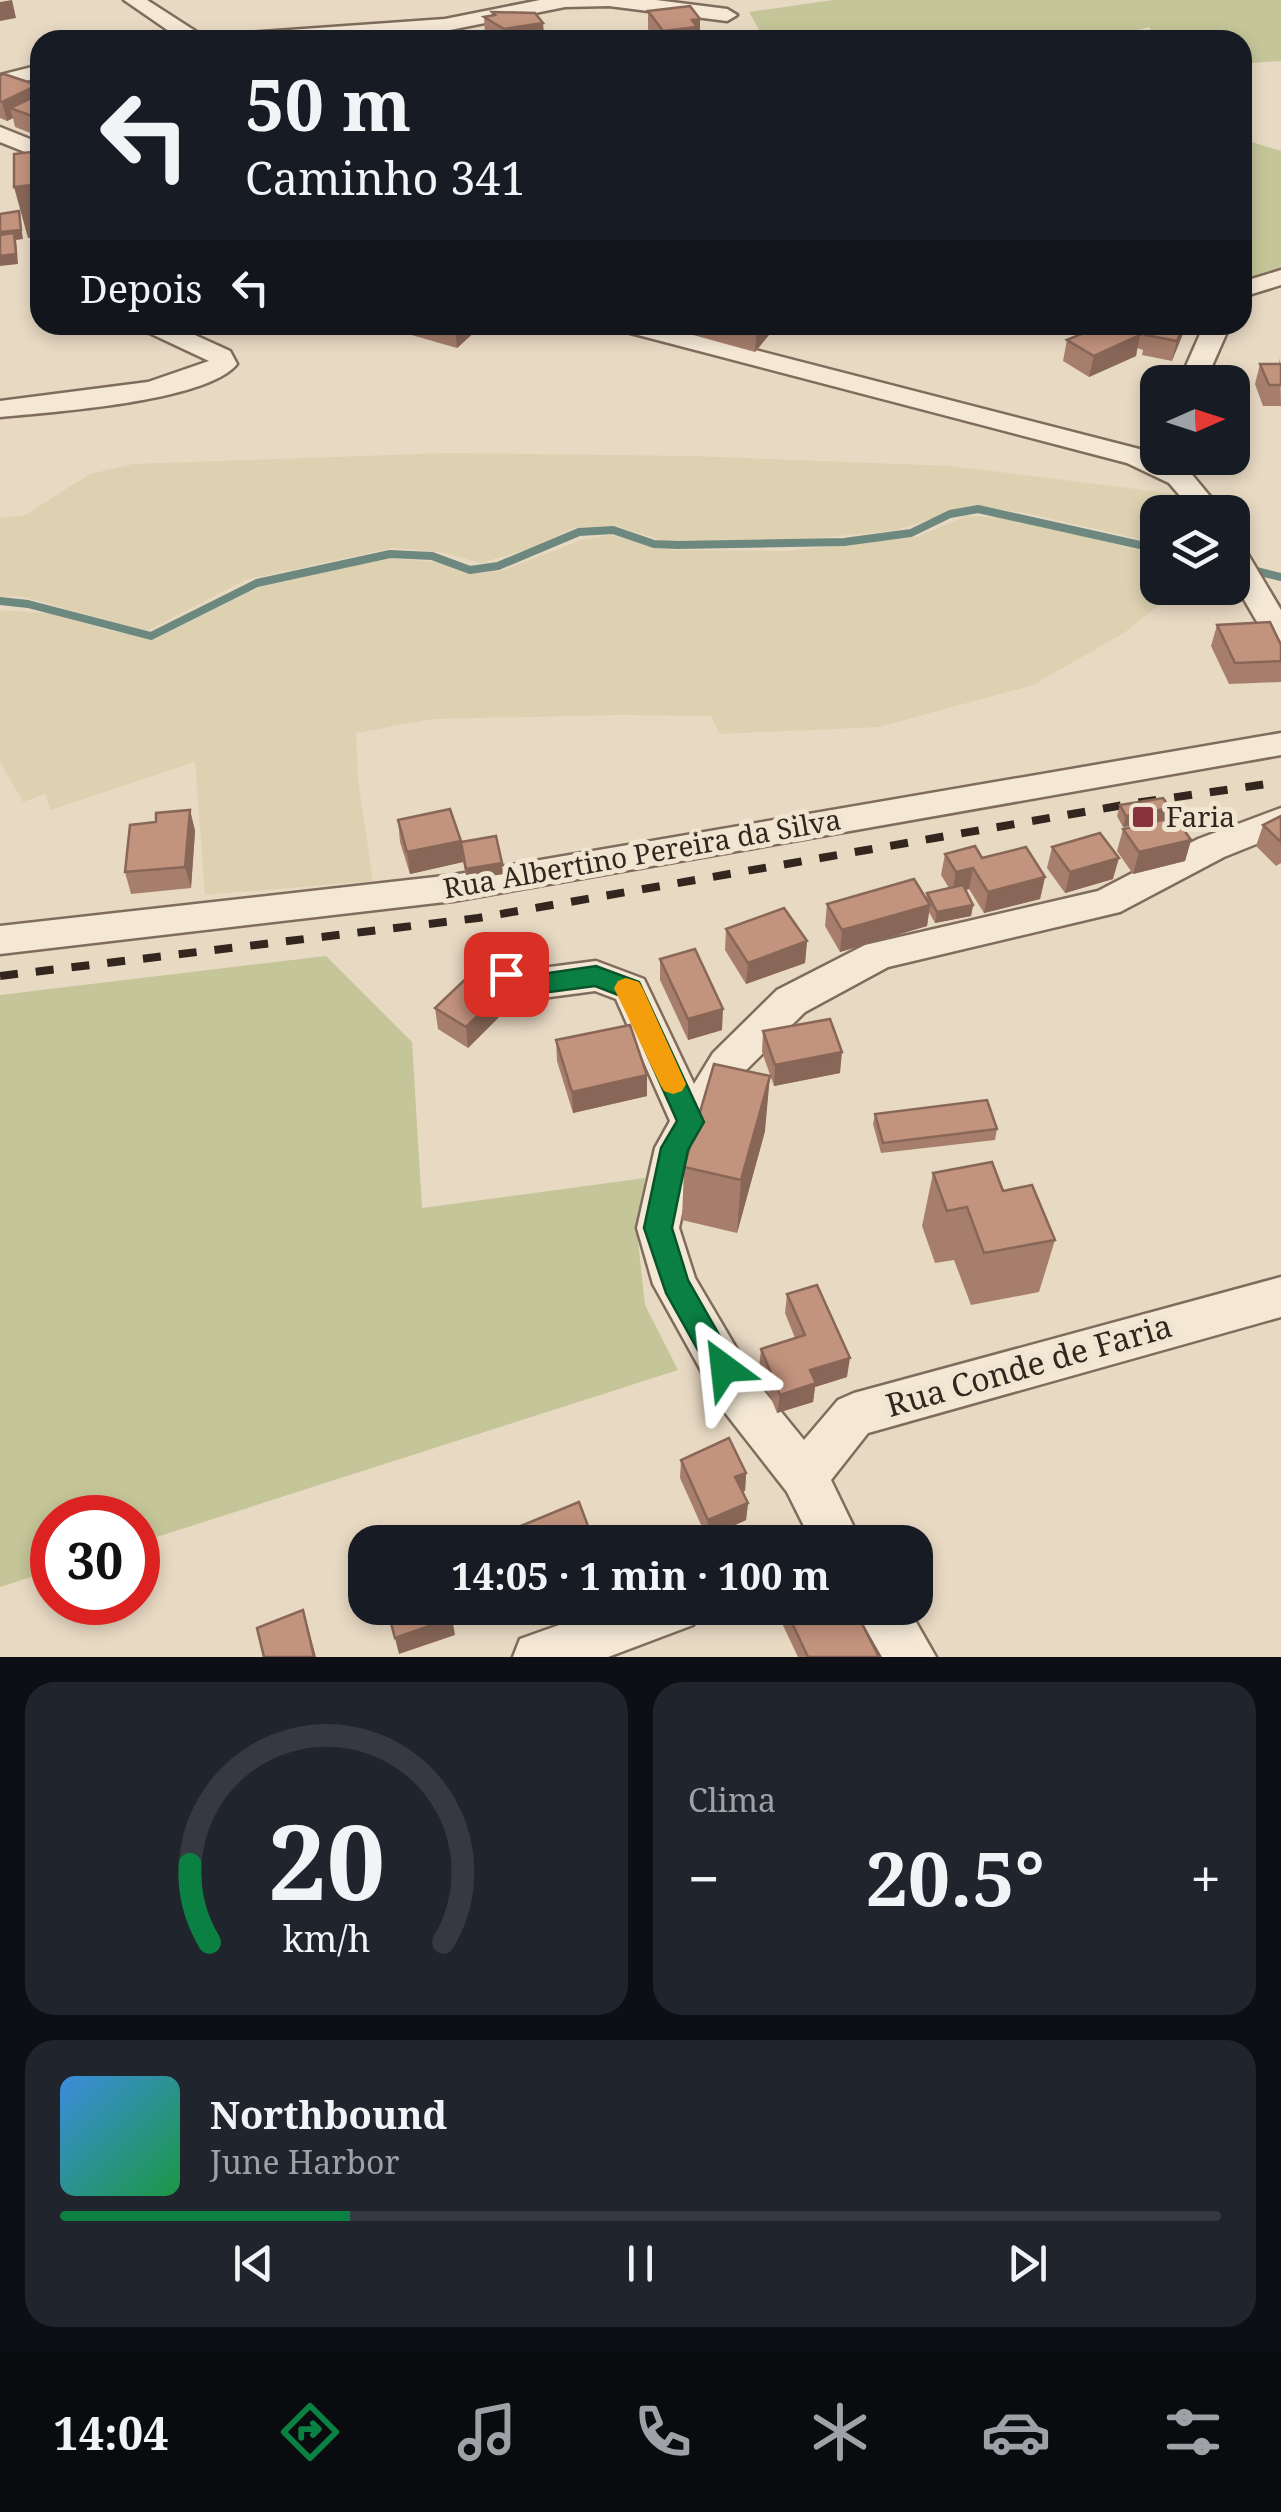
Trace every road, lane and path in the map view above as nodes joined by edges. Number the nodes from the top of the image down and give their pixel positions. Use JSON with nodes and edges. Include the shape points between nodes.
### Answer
{"nodes":[{"id":1,"x":134,"y":0,"type":"edge"},
{"id":2,"x":728,"y":14,"type":"edge"},
{"id":3,"x":180,"y":30,"type":"edge"},
{"id":4,"x":462,"y":30,"type":"edge"},
{"id":5,"x":30,"y":74,"type":"edge"},
{"id":6,"x":0,"y":82,"type":"edge"},
{"id":7,"x":0,"y":134,"type":"edge"},
{"id":8,"x":30,"y":147,"type":"edge"},
{"id":9,"x":1281,"y":277,"type":"edge"},
{"id":10,"x":1252,"y":287,"type":"edge"},
{"id":11,"x":174,"y":335,"type":"edge"},
{"id":12,"x":667,"y":335,"type":"edge"},
{"id":13,"x":1213,"y":335,"type":"edge"},
{"id":14,"x":1199,"y":365,"type":"edge"},
{"id":15,"x":0,"y":409,"type":"edge"},
{"id":16,"x":1140,"y":455,"type":"edge"},
{"id":17,"x":1250,"y":584,"type":"edge"},
{"id":18,"x":1281,"y":636,"type":"edge"},
{"id":19,"x":1281,"y":744,"type":"edge"},
{"id":20,"x":1281,"y":820,"type":"edge"},
{"id":21,"x":0,"y":940,"type":"edge"},
{"id":22,"x":499,"y":949,"type":"dead end"},
{"id":23,"x":691,"y":1122,"type":"junction"},
{"id":24,"x":1281,"y":1297,"type":"edge"},
{"id":25,"x":804,"y":1476,"type":"junction"},
{"id":26,"x":828,"y":1525,"type":"edge"},
{"id":27,"x":628,"y":1625,"type":"edge"},
{"id":28,"x":889,"y":1625,"type":"edge"},
{"id":29,"x":538,"y":1657,"type":"edge"},
{"id":30,"x":911,"y":1657,"type":"edge"}],
"edges":[{"from":1,"to":3,"type":"street"},
{"from":2,"to":4,"type":"street","via":[[608,0],[565,2]]},
{"from":5,"to":6,"type":"street"},
{"from":7,"to":8,"type":"street"},
{"from":9,"to":10,"type":"street"},
{"from":11,"to":15,"type":"street","via":[[224,364],[172,384]]},
{"from":12,"to":16,"type":"street"},
{"from":13,"to":14,"type":"street"},
{"from":17,"to":18,"type":"street"},
{"from":19,"to":21,"type":"street","name":"Rua Albertino Pereira da Silva","via":[[453,888]]},
{"from":20,"to":23,"type":"street","via":[[1107,902],[878,954],[790,1001],[727,1064]]},
{"from":22,"to":23,"type":"street","via":[[506,974],[542,983],[596,976],[630,989]]},
{"from":23,"to":25,"type":"street","via":[[675,1148],[658,1228],[670,1266],[740,1395]]},
{"from":24,"to":25,"type":"street","name":"Rua Conde de Faria","via":[[854,1415]]},
{"from":25,"to":26,"type":"street"},
{"from":27,"to":29,"type":"street"},
{"from":28,"to":30,"type":"street"}]}
